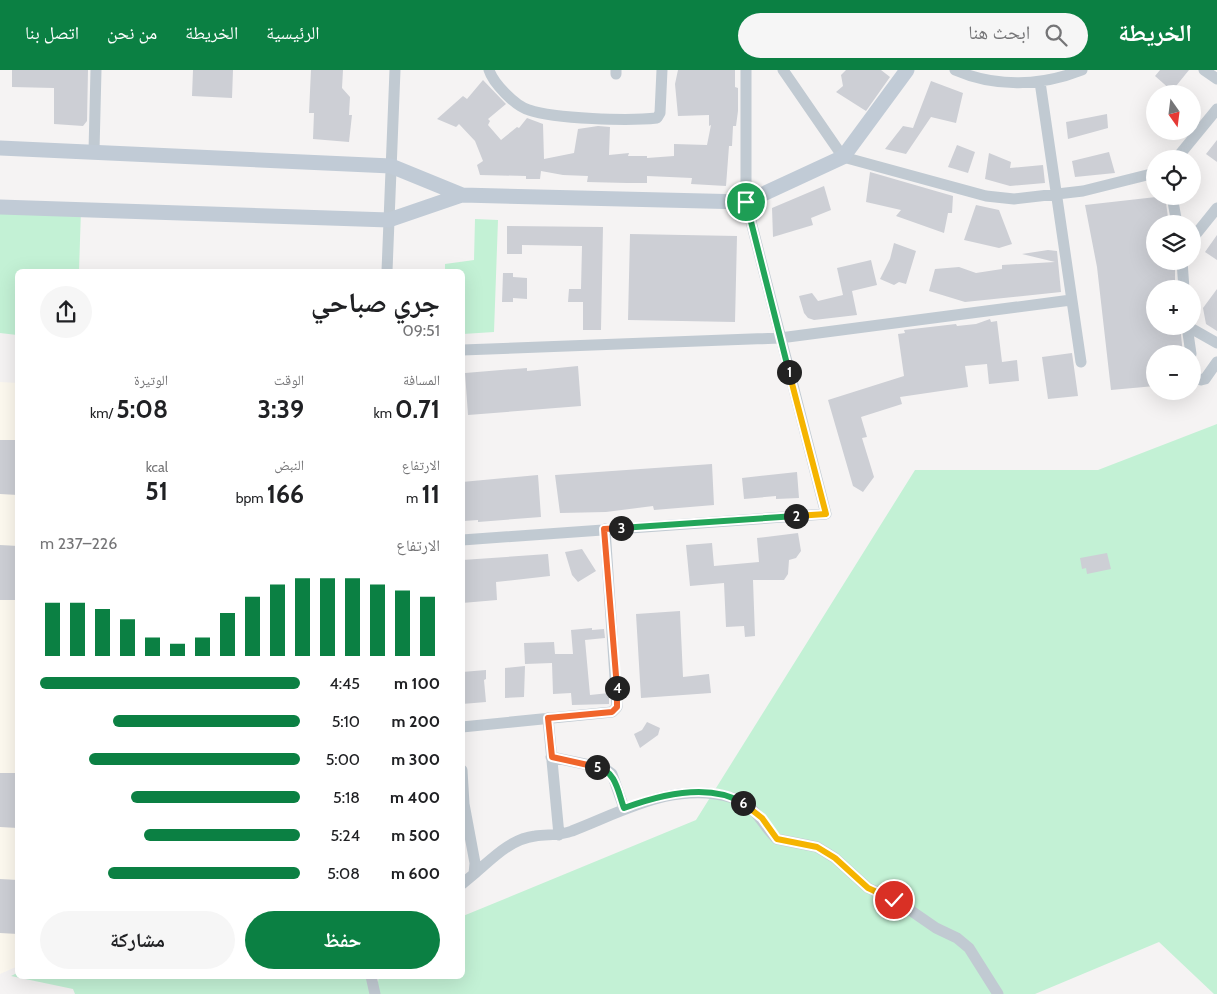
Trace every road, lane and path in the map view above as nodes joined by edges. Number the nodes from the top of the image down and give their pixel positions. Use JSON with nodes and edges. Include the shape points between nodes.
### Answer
{"nodes":[{"id":1,"x":96,"y":70,"type":"edge"},
{"id":2,"x":396,"y":70,"type":"edge"},
{"id":3,"x":488,"y":70,"type":"edge"},
{"id":4,"x":662,"y":70,"type":"edge"},
{"id":5,"x":746,"y":70,"type":"edge"},
{"id":6,"x":783,"y":70,"type":"edge"},
{"id":7,"x":907,"y":70,"type":"edge"},
{"id":8,"x":955,"y":70,"type":"edge"},
{"id":9,"x":1082,"y":70,"type":"edge"},
{"id":10,"x":1204,"y":70,"type":"edge"},
{"id":11,"x":1217,"y":79,"type":"edge"},
{"id":12,"x":1040,"y":82,"type":"junction"},
{"id":13,"x":1217,"y":109,"type":"edge"},
{"id":14,"x":0,"y":148,"type":"edge"},
{"id":15,"x":1183,"y":150,"type":"edge"},
{"id":16,"x":94,"y":151,"type":"junction"},
{"id":17,"x":843,"y":157,"type":"junction"},
{"id":18,"x":392,"y":166,"type":"junction"},
{"id":19,"x":1146,"y":176,"type":"edge"},
{"id":20,"x":462,"y":196,"type":"junction"},
{"id":21,"x":1056,"y":196,"type":"junction"},
{"id":22,"x":746,"y":202,"type":"junction"},
{"id":23,"x":0,"y":207,"type":"edge"},
{"id":24,"x":1217,"y":208,"type":"edge"},
{"id":25,"x":389,"y":220,"type":"junction"},
{"id":26,"x":1201,"y":228,"type":"edge"},
{"id":27,"x":387,"y":269,"type":"edge"},
{"id":28,"x":1071,"y":300,"type":"junction"},
{"id":29,"x":780,"y":338,"type":"junction"},
{"id":30,"x":1217,"y":343,"type":"edge"},
{"id":31,"x":1190,"y":345,"type":"edge"},
{"id":32,"x":465,"y":350,"type":"edge"},
{"id":33,"x":1081,"y":362,"type":"dead end"},
{"id":34,"x":1217,"y":362,"type":"edge"},
{"id":35,"x":1201,"y":380,"type":"edge"},
{"id":36,"x":604,"y":529,"type":"junction"},
{"id":37,"x":465,"y":540,"type":"edge"},
{"id":38,"x":548,"y":718,"type":"junction"},
{"id":39,"x":465,"y":727,"type":"edge"},
{"id":40,"x":552,"y":757,"type":"junction"},
{"id":41,"x":624,"y":808,"type":"junction"},
{"id":42,"x":465,"y":809,"type":"edge"},
{"id":43,"x":558,"y":835,"type":"junction"},
{"id":44,"x":474,"y":874,"type":"junction"},
{"id":45,"x":465,"y":882,"type":"edge"},
{"id":46,"x":372,"y":979,"type":"edge"},
{"id":47,"x":375,"y":994,"type":"edge"},
{"id":48,"x":998,"y":994,"type":"edge"}],
"edges":[{"from":1,"to":16,"type":"street"},
{"from":2,"to":18,"type":"street"},
{"from":3,"to":4,"type":"street","via":[[511,100],[528,110],[553,115],[635,119],[657,118],[660,113]]},
{"from":5,"to":22,"type":"street"},
{"from":6,"to":17,"type":"street"},
{"from":7,"to":17,"type":"street"},
{"from":8,"to":12,"type":"street","via":[[989,80]]},
{"from":9,"to":12,"type":"street"},
{"from":10,"to":11,"type":"street"},
{"from":12,"to":21,"type":"street"},
{"from":13,"to":15,"type":"street"},
{"from":14,"to":16,"type":"street"},
{"from":16,"to":18,"type":"street"},
{"from":17,"to":21,"type":"street","via":[[986,196],[1014,199]]},
{"from":17,"to":22,"type":"street"},
{"from":18,"to":20,"type":"street"},
{"from":18,"to":25,"type":"street"},
{"from":19,"to":21,"type":"street"},
{"from":20,"to":22,"type":"street"},
{"from":20,"to":25,"type":"street"},
{"from":21,"to":28,"type":"street"},
{"from":22,"to":29,"type":"street"},
{"from":23,"to":25,"type":"street"},
{"from":24,"to":26,"type":"street"},
{"from":25,"to":27,"type":"street"},
{"from":28,"to":29,"type":"street"},
{"from":28,"to":33,"type":"street"},
{"from":29,"to":32,"type":"street"},
{"from":29,"to":36,"type":"street","via":[[826,514]]},
{"from":30,"to":31,"type":"street","via":[[1187,326]]},
{"from":34,"to":35,"type":"street"},
{"from":36,"to":37,"type":"street"},
{"from":36,"to":38,"type":"street","via":[[617,707],[612,712]]},
{"from":38,"to":39,"type":"street"},
{"from":38,"to":40,"type":"street"},
{"from":40,"to":41,"type":"street","via":[[604,768],[612,774]]},
{"from":40,"to":43,"type":"street"},
{"from":41,"to":43,"type":"street"},
{"from":41,"to":48,"type":"street","via":[[693,792],[735,798],[762,818],[777,839],[817,847],[835,858],[868,888],[957,938],[969,948]]},
{"from":42,"to":44,"type":"street","via":[[475,863]]},
{"from":43,"to":44,"type":"street","via":[[523,839],[504,848]]},
{"from":44,"to":45,"type":"street"},
{"from":46,"to":47,"type":"street"}]}
